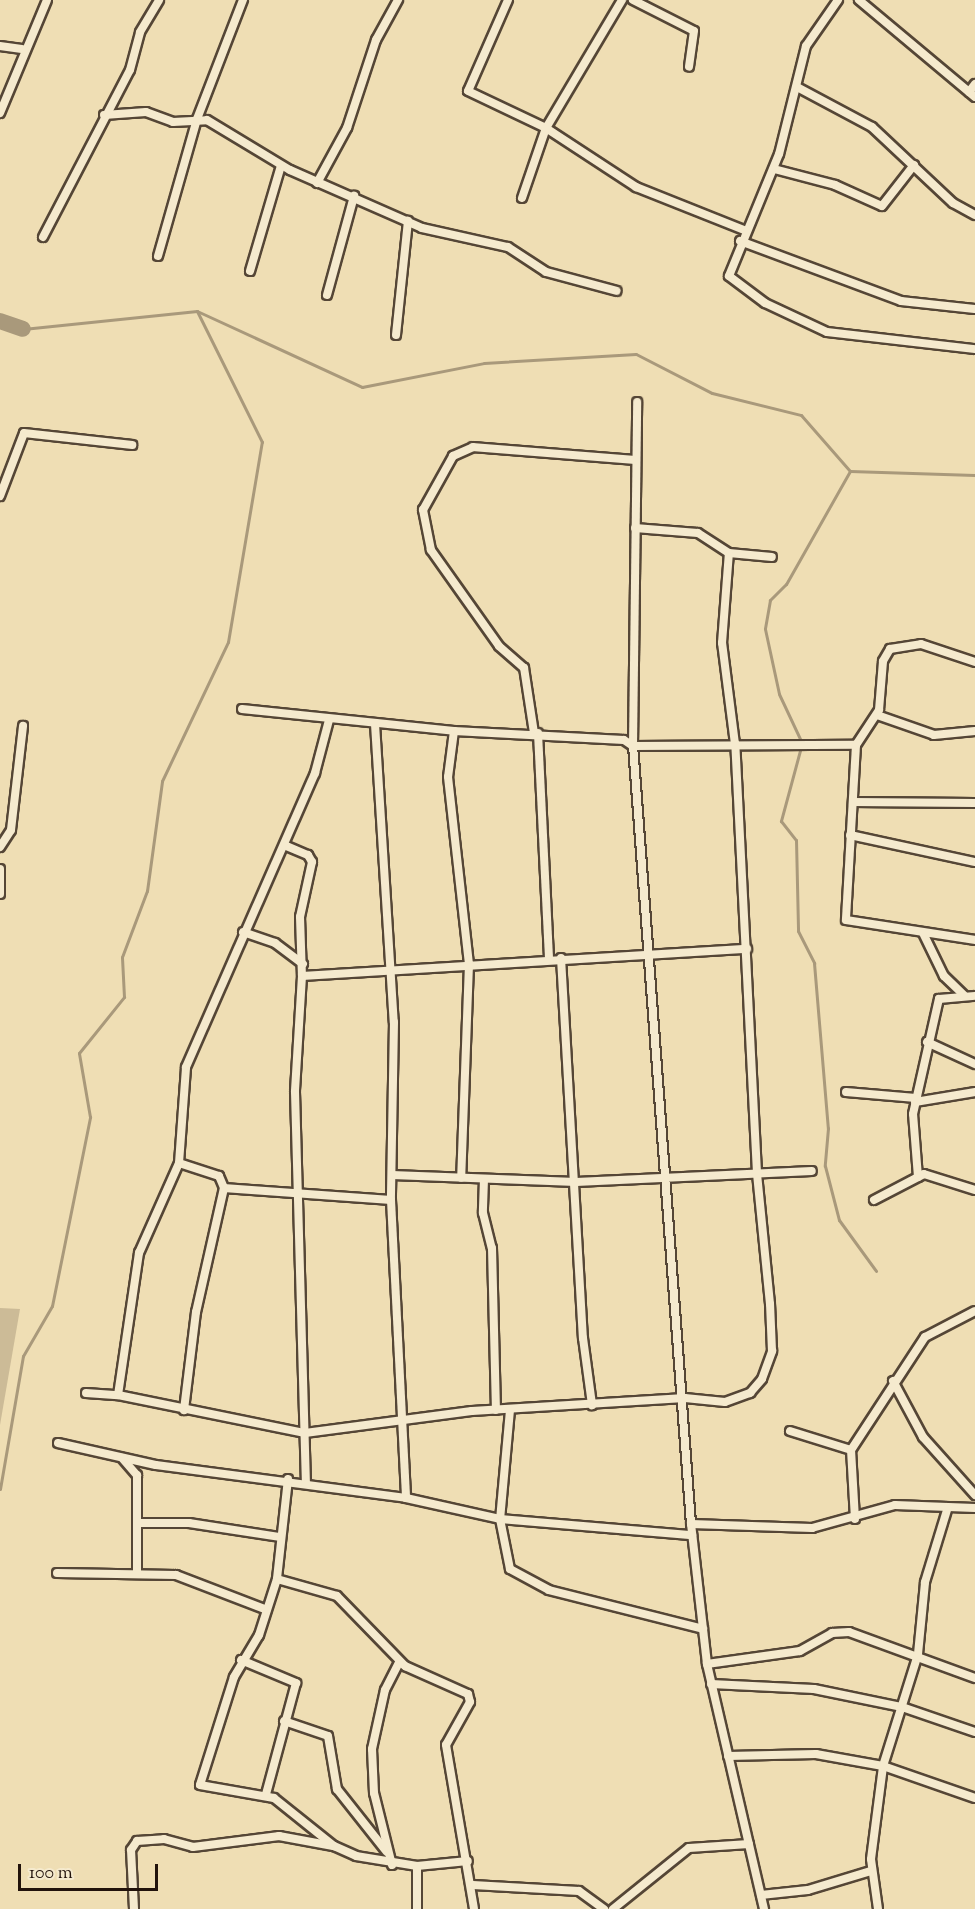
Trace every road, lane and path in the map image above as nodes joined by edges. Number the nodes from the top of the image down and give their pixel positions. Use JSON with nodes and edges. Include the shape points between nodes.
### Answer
{"nodes":[{"id":1,"x":47,"y":0,"type":"edge"},
{"id":2,"x":159,"y":0,"type":"edge"},
{"id":3,"x":243,"y":0,"type":"edge"},
{"id":4,"x":398,"y":0,"type":"edge"},
{"id":5,"x":508,"y":0,"type":"edge"},
{"id":6,"x":622,"y":0,"type":"edge"},
{"id":7,"x":633,"y":0,"type":"edge"},
{"id":8,"x":838,"y":0,"type":"edge"},
{"id":9,"x":859,"y":0,"type":"edge"},
{"id":10,"x":0,"y":46,"type":"edge"},
{"id":11,"x":22,"y":49,"type":"junction"},
{"id":12,"x":689,"y":67,"type":"dead end"},
{"id":13,"x":975,"y":84,"type":"edge"},
{"id":14,"x":797,"y":87,"type":"junction"},
{"id":15,"x":4,"y":91,"type":"edge"},
{"id":16,"x":972,"y":94,"type":"edge"},
{"id":17,"x":0,"y":112,"type":"edge"},
{"id":18,"x":104,"y":115,"type":"junction"},
{"id":19,"x":197,"y":119,"type":"junction"},
{"id":20,"x":546,"y":128,"type":"junction"},
{"id":21,"x":914,"y":165,"type":"junction"},
{"id":22,"x":281,"y":166,"type":"junction"},
{"id":23,"x":774,"y":169,"type":"junction"},
{"id":24,"x":317,"y":183,"type":"junction"},
{"id":25,"x":354,"y":196,"type":"junction"},
{"id":26,"x":522,"y":198,"type":"dead end"},
{"id":27,"x":975,"y":215,"type":"edge"},
{"id":28,"x":408,"y":220,"type":"junction"},
{"id":29,"x":744,"y":230,"type":"junction"},
{"id":30,"x":43,"y":237,"type":"dead end"},
{"id":31,"x":740,"y":241,"type":"junction"},
{"id":32,"x":158,"y":256,"type":"dead end"},
{"id":33,"x":250,"y":271,"type":"dead end"},
{"id":34,"x":617,"y":291,"type":"dead end"},
{"id":35,"x":327,"y":295,"type":"dead end"},
{"id":36,"x":975,"y":309,"type":"edge"},
{"id":37,"x":396,"y":335,"type":"dead end"},
{"id":38,"x":975,"y":349,"type":"edge"},
{"id":39,"x":637,"y":402,"type":"dead end"},
{"id":40,"x":132,"y":445,"type":"dead end"},
{"id":41,"x":634,"y":460,"type":"junction"},
{"id":42,"x":0,"y":496,"type":"edge"},
{"id":43,"x":635,"y":528,"type":"junction"},
{"id":44,"x":729,"y":553,"type":"junction"},
{"id":45,"x":772,"y":558,"type":"dead end"},
{"id":46,"x":975,"y":662,"type":"edge"},
{"id":47,"x":242,"y":709,"type":"dead end"},
{"id":48,"x":877,"y":715,"type":"junction"},
{"id":49,"x":329,"y":720,"type":"junction"},
{"id":50,"x":375,"y":724,"type":"junction"},
{"id":51,"x":24,"y":726,"type":"dead end"},
{"id":52,"x":454,"y":731,"type":"junction"},
{"id":53,"x":975,"y":731,"type":"edge"},
{"id":54,"x":536,"y":733,"type":"junction"},
{"id":55,"x":735,"y":744,"type":"junction"},
{"id":56,"x":856,"y":745,"type":"junction"},
{"id":57,"x":633,"y":746,"type":"junction"},
{"id":58,"x":853,"y":802,"type":"junction"},
{"id":59,"x":975,"y":803,"type":"edge"},
{"id":60,"x":850,"y":835,"type":"junction"},
{"id":61,"x":284,"y":844,"type":"junction"},
{"id":62,"x":0,"y":846,"type":"edge"},
{"id":63,"x":975,"y":862,"type":"edge"},
{"id":64,"x":0,"y":869,"type":"edge"},
{"id":65,"x":0,"y":894,"type":"edge"},
{"id":66,"x":243,"y":932,"type":"junction"},
{"id":67,"x":923,"y":933,"type":"junction"},
{"id":68,"x":975,"y":940,"type":"edge"},
{"id":69,"x":747,"y":949,"type":"junction"},
{"id":70,"x":648,"y":954,"type":"junction"},
{"id":71,"x":549,"y":958,"type":"junction"},
{"id":72,"x":561,"y":958,"type":"junction"},
{"id":73,"x":303,"y":964,"type":"junction"},
{"id":74,"x":469,"y":964,"type":"junction"},
{"id":75,"x":390,"y":968,"type":"junction"},
{"id":76,"x":302,"y":976,"type":"junction"},
{"id":77,"x":964,"y":995,"type":"junction"},
{"id":78,"x":975,"y":996,"type":"edge"},
{"id":79,"x":927,"y":1042,"type":"junction"},
{"id":80,"x":975,"y":1064,"type":"edge"},
{"id":81,"x":846,"y":1092,"type":"dead end"},
{"id":82,"x":975,"y":1092,"type":"edge"},
{"id":83,"x":915,"y":1100,"type":"junction"},
{"id":84,"x":179,"y":1163,"type":"junction"},
{"id":85,"x":812,"y":1171,"type":"dead end"},
{"id":86,"x":757,"y":1173,"type":"junction"},
{"id":87,"x":392,"y":1175,"type":"junction"},
{"id":88,"x":667,"y":1176,"type":"junction"},
{"id":89,"x":918,"y":1177,"type":"junction"},
{"id":90,"x":462,"y":1178,"type":"junction"},
{"id":91,"x":484,"y":1179,"type":"junction"},
{"id":92,"x":576,"y":1182,"type":"junction"},
{"id":93,"x":224,"y":1188,"type":"junction"},
{"id":94,"x":975,"y":1190,"type":"edge"},
{"id":95,"x":297,"y":1197,"type":"junction"},
{"id":96,"x":391,"y":1200,"type":"junction"},
{"id":97,"x":874,"y":1200,"type":"dead end"},
{"id":98,"x":975,"y":1311,"type":"edge"},
{"id":99,"x":893,"y":1381,"type":"junction"},
{"id":100,"x":86,"y":1393,"type":"dead end"},
{"id":101,"x":118,"y":1395,"type":"junction"},
{"id":102,"x":685,"y":1398,"type":"junction"},
{"id":103,"x":592,"y":1406,"type":"junction"},
{"id":104,"x":184,"y":1410,"type":"junction"},
{"id":105,"x":496,"y":1410,"type":"junction"},
{"id":106,"x":510,"y":1410,"type":"junction"},
{"id":107,"x":400,"y":1419,"type":"junction"},
{"id":108,"x":790,"y":1431,"type":"dead end"},
{"id":109,"x":305,"y":1433,"type":"junction"},
{"id":110,"x":58,"y":1443,"type":"dead end"},
{"id":111,"x":850,"y":1449,"type":"junction"},
{"id":112,"x":120,"y":1456,"type":"junction"},
{"id":113,"x":288,"y":1479,"type":"junction"},
{"id":114,"x":306,"y":1482,"type":"junction"},
{"id":115,"x":975,"y":1495,"type":"edge"},
{"id":116,"x":406,"y":1498,"type":"junction"},
{"id":117,"x":948,"y":1507,"type":"junction"},
{"id":118,"x":975,"y":1508,"type":"edge"},
{"id":119,"x":855,"y":1519,"type":"junction"},
{"id":120,"x":500,"y":1520,"type":"junction"},
{"id":121,"x":138,"y":1523,"type":"junction"},
{"id":122,"x":691,"y":1524,"type":"junction"},
{"id":123,"x":692,"y":1535,"type":"junction"},
{"id":124,"x":279,"y":1537,"type":"junction"},
{"id":125,"x":57,"y":1573,"type":"dead end"},
{"id":126,"x":137,"y":1573,"type":"junction"},
{"id":127,"x":277,"y":1579,"type":"junction"},
{"id":128,"x":267,"y":1610,"type":"junction"},
{"id":129,"x":703,"y":1629,"type":"junction"},
{"id":130,"x":918,"y":1654,"type":"junction"},
{"id":131,"x":242,"y":1660,"type":"junction"},
{"id":132,"x":399,"y":1662,"type":"junction"},
{"id":133,"x":707,"y":1664,"type":"junction"},
{"id":134,"x":975,"y":1678,"type":"edge"},
{"id":135,"x":711,"y":1684,"type":"junction"},
{"id":136,"x":902,"y":1707,"type":"junction"},
{"id":137,"x":284,"y":1721,"type":"junction"},
{"id":138,"x":975,"y":1732,"type":"edge"},
{"id":139,"x":728,"y":1756,"type":"junction"},
{"id":140,"x":883,"y":1766,"type":"junction"},
{"id":141,"x":266,"y":1794,"type":"junction"},
{"id":142,"x":975,"y":1798,"type":"edge"},
{"id":143,"x":749,"y":1844,"type":"junction"},
{"id":144,"x":334,"y":1846,"type":"junction"},
{"id":145,"x":388,"y":1852,"type":"junction"},
{"id":146,"x":468,"y":1861,"type":"junction"},
{"id":147,"x":392,"y":1865,"type":"junction"},
{"id":148,"x":417,"y":1866,"type":"junction"},
{"id":149,"x":872,"y":1871,"type":"junction"},
{"id":150,"x":472,"y":1885,"type":"junction"},
{"id":151,"x":761,"y":1895,"type":"junction"},
{"id":152,"x":134,"y":1909,"type":"edge"},
{"id":153,"x":417,"y":1909,"type":"edge"},
{"id":154,"x":474,"y":1909,"type":"edge"},
{"id":155,"x":604,"y":1909,"type":"edge"},
{"id":156,"x":613,"y":1909,"type":"edge"},
{"id":157,"x":764,"y":1909,"type":"edge"},
{"id":158,"x":878,"y":1909,"type":"edge"}],
"edges":[{"from":1,"to":11,"type":"street"},
{"from":2,"to":18,"type":"street"},
{"from":3,"to":19,"type":"street"},
{"from":4,"to":24,"type":"street","via":[[376,40],[347,128]]},
{"from":5,"to":20,"type":"street","via":[[468,91]]},
{"from":6,"to":20,"type":"street"},
{"from":7,"to":12,"type":"street","via":[[694,31],[697,41]]},
{"from":8,"to":14,"type":"street","via":[[806,46]]},
{"from":9,"to":16,"type":"street"},
{"from":10,"to":11,"type":"street"},
{"from":11,"to":15,"type":"street"},
{"from":13,"to":16,"type":"street"},
{"from":14,"to":21,"type":"street","via":[[864,122]]},
{"from":14,"to":23,"type":"street"},
{"from":15,"to":17,"type":"street"},
{"from":18,"to":19,"type":"street","via":[[146,112],[174,122]]},
{"from":18,"to":30,"type":"street"},
{"from":19,"to":22,"type":"street","via":[[218,124]]},
{"from":19,"to":32,"type":"street"},
{"from":20,"to":26,"type":"street"},
{"from":20,"to":29,"type":"street","via":[[636,187]]},
{"from":21,"to":23,"type":"street","via":[[882,206],[835,185]]},
{"from":21,"to":27,"type":"street","via":[[953,203]]},
{"from":22,"to":24,"type":"street"},
{"from":22,"to":33,"type":"street"},
{"from":23,"to":29,"type":"street"},
{"from":24,"to":25,"type":"street"},
{"from":25,"to":28,"type":"street"},
{"from":25,"to":35,"type":"street"},
{"from":28,"to":34,"type":"street","via":[[508,247],[546,272]]},
{"from":28,"to":37,"type":"street"},
{"from":29,"to":31,"type":"street"},
{"from":31,"to":36,"type":"street","via":[[901,301]]},
{"from":31,"to":38,"type":"street","via":[[729,276],[765,303],[813,327],[852,338]]},
{"from":39,"to":41,"type":"street"},
{"from":40,"to":42,"type":"street","via":[[24,433]]},
{"from":41,"to":43,"type":"street"},
{"from":41,"to":54,"type":"street","via":[[473,447],[453,456],[423,510],[431,550],[499,646],[524,668]]},
{"from":43,"to":44,"type":"street","via":[[698,534]]},
{"from":43,"to":57,"type":"street"},
{"from":44,"to":45,"type":"street"},
{"from":44,"to":55,"type":"street","via":[[722,643]]},
{"from":46,"to":48,"type":"street","via":[[921,644],[890,649],[883,661]]},
{"from":47,"to":49,"type":"street"},
{"from":48,"to":53,"type":"street","via":[[934,735]]},
{"from":48,"to":56,"type":"street"},
{"from":49,"to":50,"type":"street"},
{"from":49,"to":61,"type":"street","via":[[315,773]]},
{"from":50,"to":52,"type":"street"},
{"from":50,"to":75,"type":"street"},
{"from":51,"to":62,"type":"street","via":[[11,830]]},
{"from":52,"to":54,"type":"street"},
{"from":52,"to":74,"type":"street","via":[[448,777]]},
{"from":54,"to":57,"type":"street","via":[[624,740]]},
{"from":54,"to":71,"type":"street"},
{"from":55,"to":56,"type":"street"},
{"from":55,"to":57,"type":"street"},
{"from":55,"to":69,"type":"street"},
{"from":56,"to":58,"type":"street"},
{"from":57,"to":70,"type":"street"},
{"from":58,"to":59,"type":"street"},
{"from":58,"to":60,"type":"street"},
{"from":60,"to":63,"type":"street"},
{"from":60,"to":67,"type":"street","via":[[846,920]]},
{"from":61,"to":66,"type":"street"},
{"from":61,"to":73,"type":"street","via":[[312,857],[300,917]]},
{"from":64,"to":65,"type":"street"},
{"from":66,"to":73,"type":"street","via":[[275,943]]},
{"from":66,"to":84,"type":"street","via":[[186,1067]]},
{"from":67,"to":68,"type":"street"},
{"from":67,"to":77,"type":"street","via":[[944,976]]},
{"from":69,"to":70,"type":"street"},
{"from":69,"to":86,"type":"street"},
{"from":70,"to":72,"type":"street"},
{"from":70,"to":88,"type":"street"},
{"from":71,"to":72,"type":"street"},
{"from":71,"to":74,"type":"street"},
{"from":72,"to":92,"type":"street"},
{"from":73,"to":76,"type":"street"},
{"from":74,"to":75,"type":"street"},
{"from":74,"to":90,"type":"street"},
{"from":75,"to":76,"type":"street"},
{"from":75,"to":87,"type":"street"},
{"from":76,"to":95,"type":"street","via":[[295,1092]]},
{"from":77,"to":78,"type":"street"},
{"from":77,"to":79,"type":"street","via":[[939,999]]},
{"from":79,"to":80,"type":"street"},
{"from":79,"to":83,"type":"street"},
{"from":81,"to":83,"type":"street"},
{"from":82,"to":83,"type":"street"},
{"from":83,"to":89,"type":"street","via":[[913,1149]]},
{"from":84,"to":93,"type":"street","via":[[219,1176]]},
{"from":84,"to":101,"type":"street","via":[[139,1253]]},
{"from":85,"to":86,"type":"street"},
{"from":86,"to":88,"type":"street"},
{"from":86,"to":102,"type":"street","via":[[770,1304],[769,1363],[750,1393],[737,1400]]},
{"from":87,"to":90,"type":"street"},
{"from":87,"to":96,"type":"street"},
{"from":88,"to":92,"type":"street"},
{"from":88,"to":102,"type":"street"},
{"from":89,"to":94,"type":"street","via":[[933,1174]]},
{"from":89,"to":97,"type":"street"},
{"from":90,"to":91,"type":"street"},
{"from":91,"to":92,"type":"street"},
{"from":91,"to":105,"type":"street","via":[[483,1213],[492,1248]]},
{"from":92,"to":103,"type":"street"},
{"from":93,"to":95,"type":"street"},
{"from":93,"to":104,"type":"street","via":[[196,1312]]},
{"from":95,"to":96,"type":"street"},
{"from":95,"to":109,"type":"street"},
{"from":96,"to":107,"type":"street"},
{"from":98,"to":99,"type":"street","via":[[925,1336]]},
{"from":99,"to":111,"type":"street"},
{"from":99,"to":115,"type":"street","via":[[923,1437]]},
{"from":100,"to":101,"type":"street"},
{"from":101,"to":104,"type":"street"},
{"from":102,"to":103,"type":"street"},
{"from":102,"to":122,"type":"street"},
{"from":103,"to":106,"type":"street"},
{"from":104,"to":109,"type":"street"},
{"from":105,"to":106,"type":"street"},
{"from":105,"to":107,"type":"street"},
{"from":106,"to":120,"type":"street"},
{"from":107,"to":109,"type":"street"},
{"from":107,"to":116,"type":"street"},
{"from":108,"to":111,"type":"street"},
{"from":109,"to":114,"type":"street"},
{"from":110,"to":112,"type":"street"},
{"from":111,"to":119,"type":"street"},
{"from":112,"to":113,"type":"street"},
{"from":112,"to":121,"type":"street","via":[[137,1475]]},
{"from":113,"to":114,"type":"street"},
{"from":113,"to":124,"type":"street"},
{"from":114,"to":116,"type":"street"},
{"from":116,"to":120,"type":"street"},
{"from":117,"to":118,"type":"street"},
{"from":117,"to":119,"type":"street","via":[[895,1505]]},
{"from":117,"to":130,"type":"street","via":[[925,1582]]},
{"from":119,"to":122,"type":"street","via":[[812,1528]]},
{"from":120,"to":123,"type":"street"},
{"from":120,"to":129,"type":"street","via":[[506,1562],[534,1582]]},
{"from":121,"to":124,"type":"street","via":[[189,1523]]},
{"from":121,"to":126,"type":"street"},
{"from":122,"to":123,"type":"street"},
{"from":123,"to":129,"type":"street"},
{"from":124,"to":127,"type":"street"},
{"from":125,"to":126,"type":"street"},
{"from":126,"to":128,"type":"street","via":[[184,1577]]},
{"from":127,"to":128,"type":"street"},
{"from":127,"to":132,"type":"street","via":[[337,1596]]},
{"from":128,"to":131,"type":"street"},
{"from":129,"to":133,"type":"street"},
{"from":130,"to":133,"type":"street","via":[[849,1632],[832,1633],[800,1651]]},
{"from":130,"to":134,"type":"street"},
{"from":130,"to":136,"type":"street"},
{"from":131,"to":137,"type":"street","via":[[296,1683]]},
{"from":131,"to":141,"type":"street","via":[[200,1781],[207,1788]]},
{"from":132,"to":145,"type":"street","via":[[385,1690],[372,1749],[374,1793]]},
{"from":132,"to":146,"type":"street","via":[[468,1694],[470,1702],[446,1745]]},
{"from":133,"to":135,"type":"street"},
{"from":135,"to":136,"type":"street","via":[[793,1686]]},
{"from":135,"to":139,"type":"street"},
{"from":136,"to":138,"type":"street"},
{"from":136,"to":140,"type":"street"},
{"from":137,"to":141,"type":"street"},
{"from":137,"to":145,"type":"street","via":[[328,1736],[337,1790]]},
{"from":139,"to":140,"type":"street","via":[[796,1752]]},
{"from":139,"to":143,"type":"street"},
{"from":140,"to":142,"type":"street"},
{"from":140,"to":149,"type":"street"},
{"from":141,"to":144,"type":"street"},
{"from":143,"to":151,"type":"street"},
{"from":143,"to":156,"type":"street","via":[[689,1848]]},
{"from":144,"to":147,"type":"street"},
{"from":144,"to":152,"type":"street","via":[[279,1836],[193,1847],[164,1839],[137,1841],[131,1850]]},
{"from":145,"to":147,"type":"street"},
{"from":146,"to":148,"type":"street"},
{"from":146,"to":150,"type":"street"},
{"from":147,"to":148,"type":"street"},
{"from":148,"to":153,"type":"street"},
{"from":149,"to":151,"type":"street","via":[[808,1890]]},
{"from":149,"to":158,"type":"street"},
{"from":150,"to":154,"type":"street"},
{"from":150,"to":155,"type":"street","via":[[579,1891]]},
{"from":151,"to":157,"type":"street"}]}
